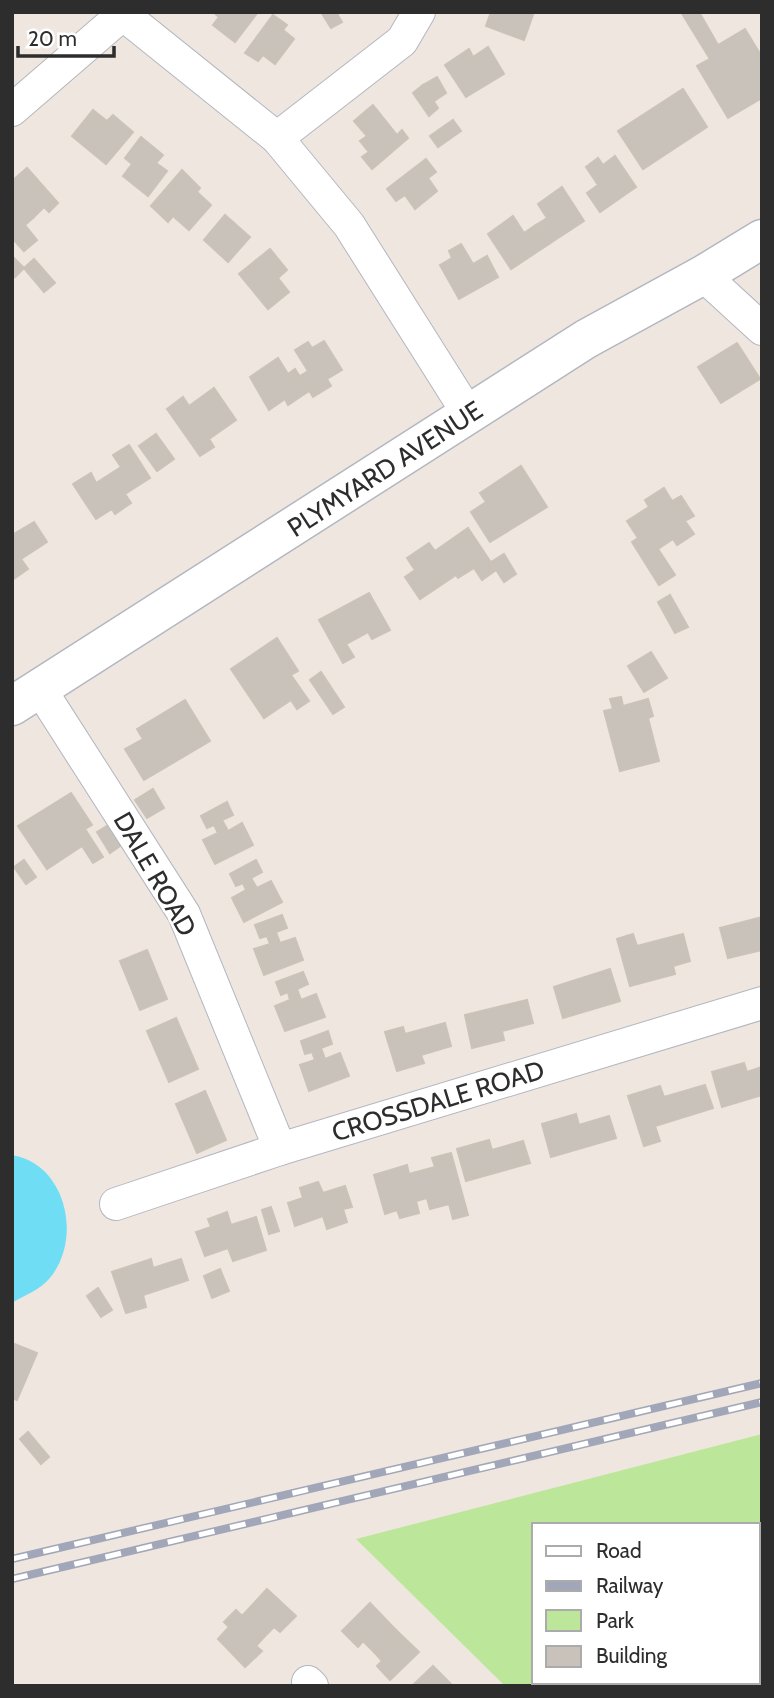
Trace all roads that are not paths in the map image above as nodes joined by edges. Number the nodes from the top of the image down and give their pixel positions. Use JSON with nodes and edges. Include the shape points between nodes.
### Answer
{"nodes":[{"id":1,"x":419,"y":12,"type":"edge"},
{"id":2,"x":121,"y":14,"type":"edge"},
{"id":3,"x":12,"y":110,"type":"edge"},
{"id":4,"x":277,"y":138,"type":"junction"},
{"id":5,"x":762,"y":239,"type":"edge"},
{"id":6,"x":703,"y":275,"type":"junction"},
{"id":7,"x":762,"y":329,"type":"edge"},
{"id":8,"x":470,"y":415,"type":"junction"},
{"id":9,"x":26,"y":697,"type":"edge"},
{"id":10,"x":762,"y":1003,"type":"edge"},
{"id":11,"x":280,"y":1149,"type":"junction"},
{"id":12,"x":116,"y":1204,"type":"dead end"}],
"edges":[{"from":1,"to":4,"type":"street","via":[[402,41]]},
{"from":2,"to":3,"type":"street"},
{"from":2,"to":4,"type":"street"},
{"from":4,"to":8,"type":"street","via":[[349,225]]},
{"from":5,"to":6,"type":"street","name":"PLYMYARD AVENUE"},
{"from":6,"to":7,"type":"street"},
{"from":6,"to":8,"type":"street","name":"PLYMYARD AVENUE","via":[[586,339]]},
{"from":8,"to":9,"type":"street","name":"PLYMYARD AVENUE"},
{"from":9,"to":11,"type":"street","name":"DALE ROAD","via":[[184,914]]},
{"from":10,"to":11,"type":"street","name":"CROSSDALE ROAD"},
{"from":11,"to":12,"type":"street","name":"CROSSDALE ROAD"}]}
